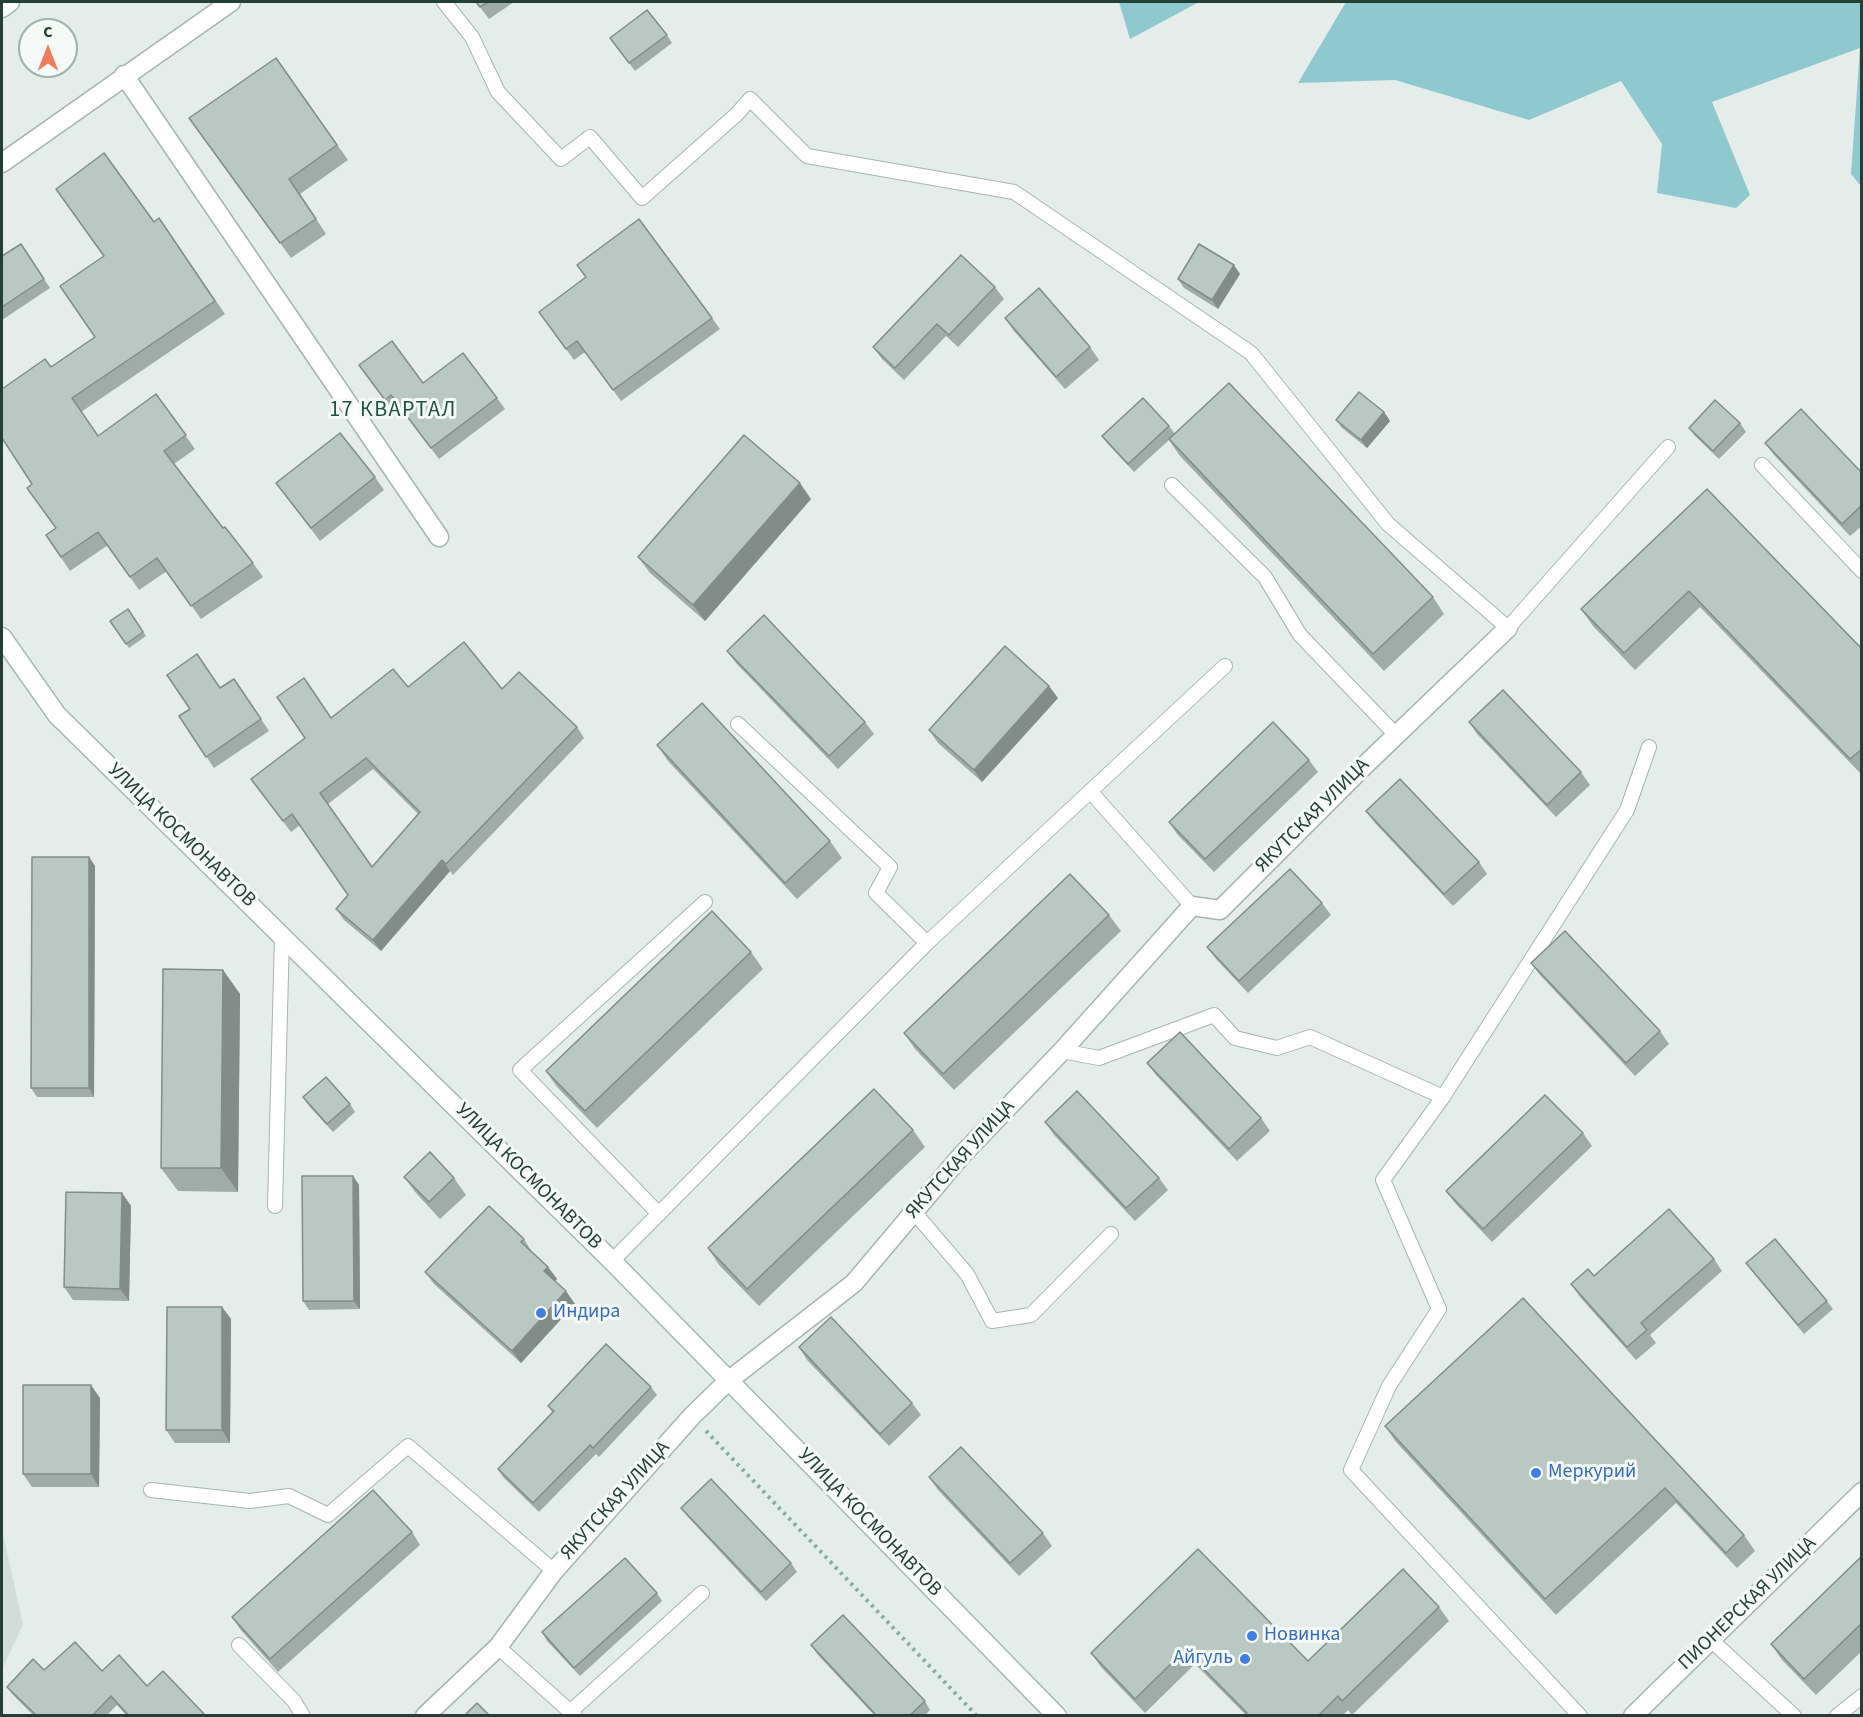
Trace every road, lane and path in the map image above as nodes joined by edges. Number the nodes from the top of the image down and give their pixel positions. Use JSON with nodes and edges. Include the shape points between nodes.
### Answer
{"nodes":[{"id":1,"x":10,"y":2,"type":"edge"},
{"id":2,"x":231,"y":2,"type":"edge"},
{"id":3,"x":444,"y":2,"type":"edge"},
{"id":4,"x":2,"y":8,"type":"edge"},
{"id":5,"x":124,"y":75,"type":"junction"},
{"id":6,"x":2,"y":163,"type":"edge"},
{"id":7,"x":1668,"y":447,"type":"dead end"},
{"id":8,"x":1762,"y":465,"type":"dead end"},
{"id":9,"x":1172,"y":485,"type":"dead end"},
{"id":10,"x":439,"y":537,"type":"dead end"},
{"id":11,"x":1862,"y":571,"type":"edge"},
{"id":12,"x":1508,"y":628,"type":"junction"},
{"id":13,"x":2,"y":637,"type":"edge"},
{"id":14,"x":1225,"y":666,"type":"dead end"},
{"id":15,"x":738,"y":724,"type":"dead end"},
{"id":16,"x":1396,"y":735,"type":"junction"},
{"id":17,"x":1649,"y":747,"type":"dead end"},
{"id":18,"x":1090,"y":791,"type":"junction"},
{"id":19,"x":705,"y":902,"type":"dead end"},
{"id":20,"x":1192,"y":906,"type":"junction"},
{"id":21,"x":282,"y":935,"type":"junction"},
{"id":22,"x":927,"y":943,"type":"junction"},
{"id":23,"x":1062,"y":1051,"type":"junction"},
{"id":24,"x":1443,"y":1097,"type":"junction"},
{"id":25,"x":275,"y":1206,"type":"dead end"},
{"id":26,"x":914,"y":1212,"type":"junction"},
{"id":27,"x":659,"y":1214,"type":"junction"},
{"id":28,"x":1111,"y":1234,"type":"dead end"},
{"id":29,"x":612,"y":1261,"type":"junction"},
{"id":30,"x":729,"y":1381,"type":"junction"},
{"id":31,"x":692,"y":1416,"type":"junction"},
{"id":32,"x":151,"y":1490,"type":"dead end"},
{"id":33,"x":1862,"y":1492,"type":"edge"},
{"id":34,"x":554,"y":1570,"type":"junction"},
{"id":35,"x":702,"y":1593,"type":"dead end"},
{"id":36,"x":1712,"y":1641,"type":"junction"},
{"id":37,"x":239,"y":1645,"type":"edge"},
{"id":38,"x":498,"y":1647,"type":"junction"},
{"id":39,"x":1862,"y":1696,"type":"edge"},
{"id":40,"x":573,"y":1713,"type":"edge"},
{"id":41,"x":303,"y":1716,"type":"edge"},
{"id":42,"x":425,"y":1716,"type":"edge"},
{"id":43,"x":977,"y":1716,"type":"edge"},
{"id":44,"x":1057,"y":1716,"type":"edge"},
{"id":45,"x":1580,"y":1716,"type":"edge"},
{"id":46,"x":1633,"y":1716,"type":"edge"},
{"id":47,"x":1794,"y":1716,"type":"edge"},
{"id":48,"x":1837,"y":1716,"type":"edge"}],
"edges":[{"from":1,"to":4,"type":"street"},
{"from":2,"to":5,"type":"street"},
{"from":3,"to":12,"type":"lane","via":[[472,37],[498,92],[561,159],[590,137],[642,198],[750,99],[807,156],[1014,192],[1251,353],[1388,524]]},
{"from":5,"to":6,"type":"street"},
{"from":5,"to":10,"type":"street"},
{"from":7,"to":12,"type":"lane"},
{"from":8,"to":11,"type":"lane"},
{"from":9,"to":16,"type":"lane","via":[[1265,577],[1300,634]]},
{"from":12,"to":16,"type":"street","name":"ЯКУТСКАЯ УЛИЦА"},
{"from":13,"to":21,"type":"street","name":"УЛИЦА КОСМОНАВТОВ","via":[[57,715]]},
{"from":14,"to":18,"type":"lane"},
{"from":15,"to":22,"type":"lane","via":[[890,867],[876,893]]},
{"from":16,"to":20,"type":"street","name":"ЯКУТСКАЯ УЛИЦА","via":[[1221,910]]},
{"from":17,"to":24,"type":"lane","via":[[1627,810]]},
{"from":18,"to":20,"type":"lane"},
{"from":18,"to":22,"type":"lane"},
{"from":19,"to":27,"type":"lane","via":[[520,1070]]},
{"from":20,"to":23,"type":"street","name":"ЯКУТСКАЯ УЛИЦА"},
{"from":21,"to":25,"type":"lane"},
{"from":21,"to":29,"type":"street","name":"УЛИЦА КОСМОНАВТОВ"},
{"from":22,"to":27,"type":"lane"},
{"from":23,"to":24,"type":"lane","via":[[1099,1058],[1214,1015],[1236,1038],[1277,1048],[1310,1037]]},
{"from":23,"to":26,"type":"street","name":"ЯКУТСКАЯ УЛИЦА","via":[[961,1156]]},
{"from":24,"to":45,"type":"lane","via":[[1383,1180],[1439,1309],[1389,1386],[1351,1470]]},
{"from":26,"to":28,"type":"lane","via":[[967,1274],[992,1321],[1031,1315]]},
{"from":26,"to":30,"type":"street","name":"ЯКУТСКАЯ УЛИЦА","via":[[854,1282]]},
{"from":27,"to":29,"type":"lane"},
{"from":29,"to":30,"type":"street","name":"УЛИЦА КОСМОНАВТОВ"},
{"from":30,"to":31,"type":"street","name":"ЯКУТСКАЯ УЛИЦА"},
{"from":30,"to":44,"type":"street","name":"УЛИЦА КОСМОНАВТОВ"},
{"from":31,"to":34,"type":"street","name":"ЯКУТСКАЯ УЛИЦА"},
{"from":31,"to":43,"type":"path"},
{"from":32,"to":34,"type":"lane","via":[[250,1501],[290,1496],[328,1515],[408,1446]]},
{"from":33,"to":36,"type":"street","name":"ПИОНЕРСКАЯ УЛИЦА"},
{"from":34,"to":38,"type":"street","name":"ЯКУТСКАЯ УЛИЦА"},
{"from":35,"to":40,"type":"lane"},
{"from":36,"to":46,"type":"street","name":"ПИОНЕРСКАЯ УЛИЦА"},
{"from":36,"to":47,"type":"lane"},
{"from":37,"to":41,"type":"lane","via":[[294,1701]]},
{"from":38,"to":40,"type":"lane"},
{"from":38,"to":42,"type":"street","name":"ЯКУТСКАЯ УЛИЦА"},
{"from":39,"to":48,"type":"lane"}]}
